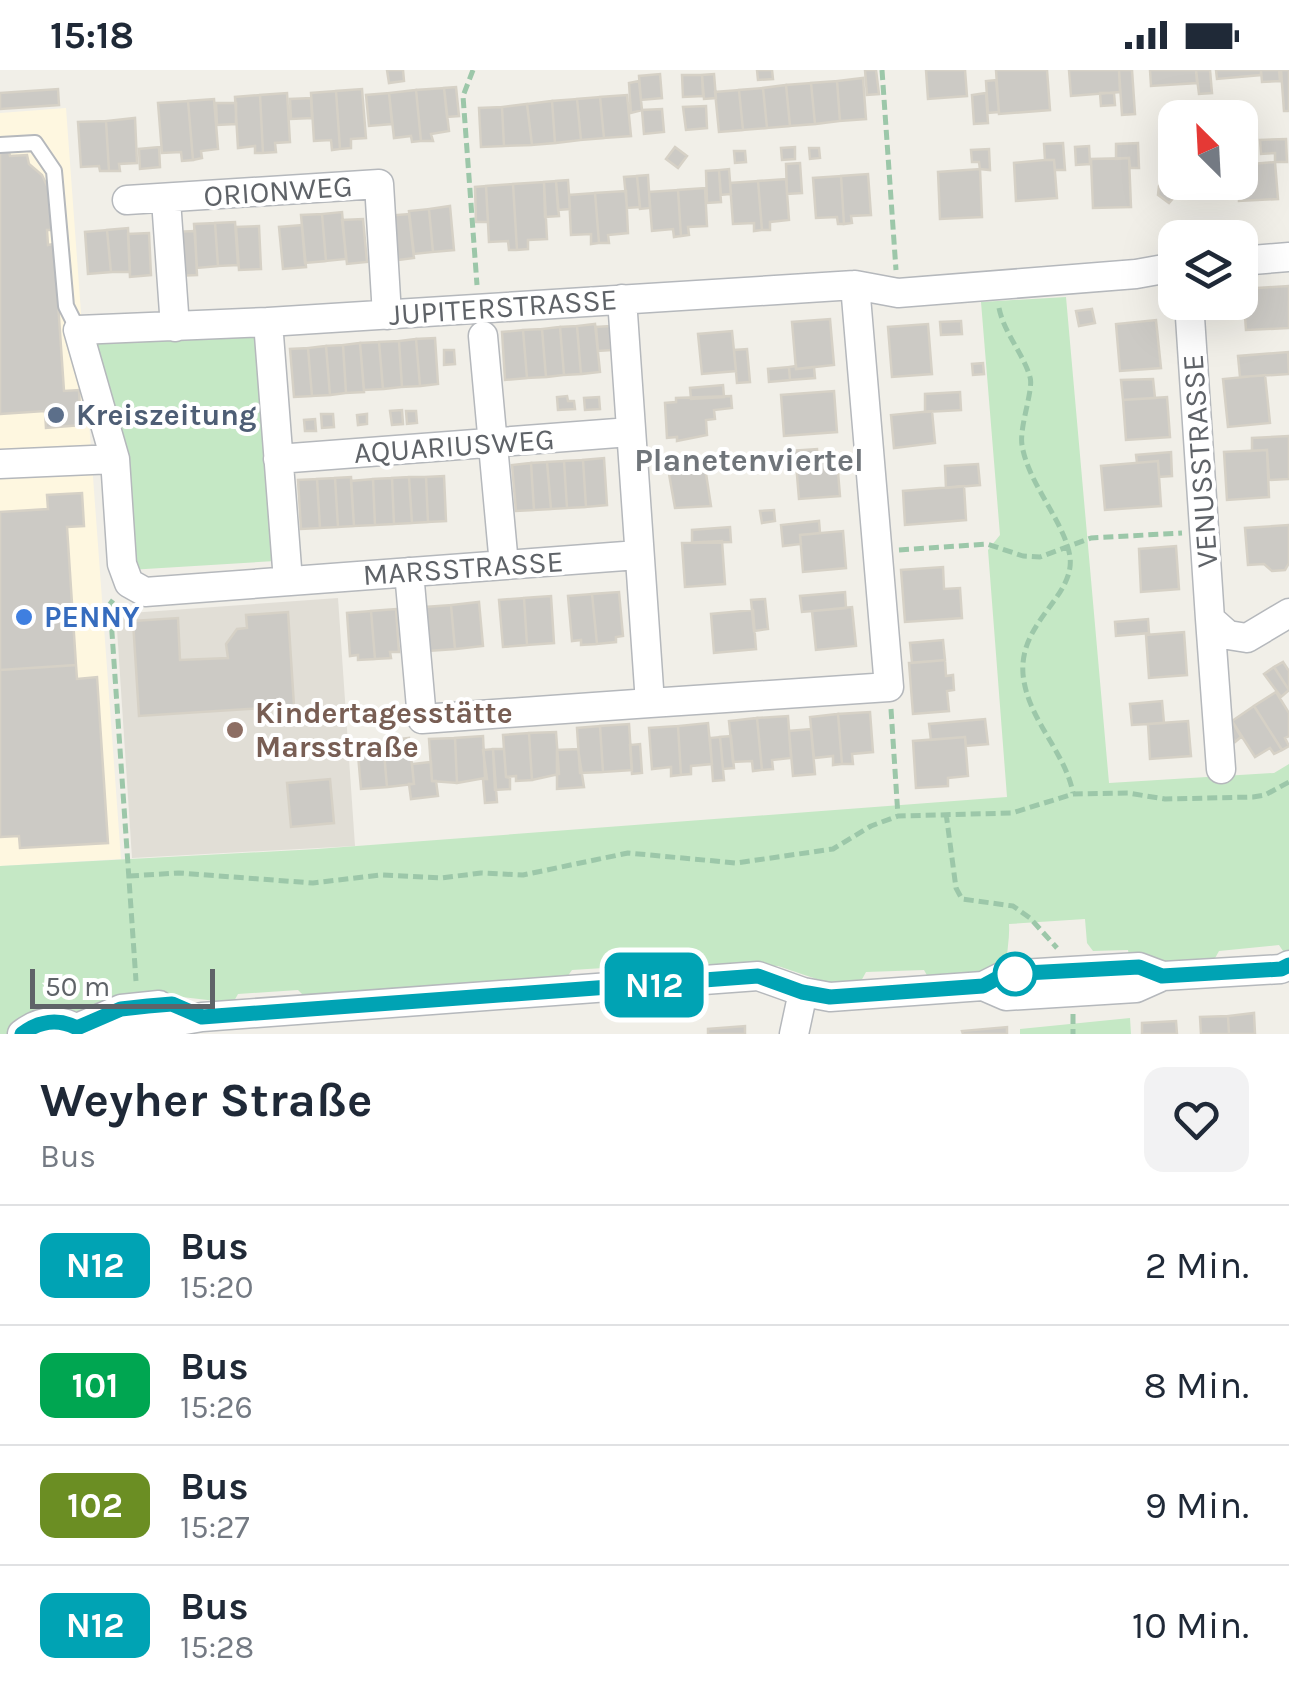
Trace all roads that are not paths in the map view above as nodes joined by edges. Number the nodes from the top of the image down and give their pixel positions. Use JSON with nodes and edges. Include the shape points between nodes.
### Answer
{"nodes":[{"id":1,"x":0,"y":145,"type":"edge"},
{"id":2,"x":126,"y":200,"type":"dead end"},
{"id":3,"x":166,"y":200,"type":"junction"},
{"id":4,"x":1289,"y":257,"type":"edge"},
{"id":5,"x":1258,"y":260,"type":"edge"},
{"id":6,"x":1158,"y":269,"type":"edge"},
{"id":7,"x":854,"y":285,"type":"junction"},
{"id":8,"x":622,"y":300,"type":"junction"},
{"id":9,"x":387,"y":315,"type":"junction"},
{"id":10,"x":1190,"y":320,"type":"edge"},
{"id":11,"x":268,"y":322,"type":"junction"},
{"id":12,"x":481,"y":322,"type":"junction"},
{"id":13,"x":175,"y":326,"type":"junction"},
{"id":14,"x":78,"y":330,"type":"junction"},
{"id":15,"x":630,"y":432,"type":"junction"},
{"id":16,"x":494,"y":445,"type":"junction"},
{"id":17,"x":115,"y":458,"type":"junction"},
{"id":18,"x":278,"y":459,"type":"junction"},
{"id":19,"x":0,"y":464,"type":"edge"},
{"id":20,"x":638,"y":554,"type":"junction"},
{"id":21,"x":504,"y":565,"type":"junction"},
{"id":22,"x":410,"y":572,"type":"junction"},
{"id":23,"x":288,"y":581,"type":"junction"},
{"id":24,"x":1289,"y":613,"type":"edge"},
{"id":25,"x":1210,"y":619,"type":"junction"},
{"id":26,"x":650,"y":703,"type":"junction"},
{"id":27,"x":1221,"y":769,"type":"dead end"},
{"id":28,"x":1289,"y":965,"type":"edge"},
{"id":29,"x":802,"y":992,"type":"junction"},
{"id":30,"x":202,"y":1017,"type":"junction"},
{"id":31,"x":87,"y":1032,"type":"edge"},
{"id":32,"x":22,"y":1034,"type":"edge"},
{"id":33,"x":794,"y":1034,"type":"edge"}],
"edges":[{"from":1,"to":14,"type":"lane","via":[[35,142],[54,172],[66,306]]},
{"from":2,"to":3,"type":"street","name":"ORIONWEG"},
{"from":3,"to":9,"type":"street","name":"ORIONWEG","via":[[379,184]]},
{"from":3,"to":13,"type":"street","name":"ORIONWEG"},
{"from":4,"to":5,"type":"street"},
{"from":6,"to":7,"type":"street","name":"JUPITERSTRASSE","via":[[898,292]]},
{"from":7,"to":8,"type":"street","name":"JUPITERSTRASSE"},
{"from":7,"to":26,"type":"street","via":[[889,687]]},
{"from":8,"to":12,"type":"street","name":"JUPITERSTRASSE"},
{"from":8,"to":15,"type":"street"},
{"from":9,"to":11,"type":"street","name":"JUPITERSTRASSE"},
{"from":9,"to":12,"type":"street","name":"JUPITERSTRASSE"},
{"from":10,"to":25,"type":"street","name":"VENUSSTRASSE"},
{"from":11,"to":13,"type":"street","name":"JUPITERSTRASSE"},
{"from":11,"to":18,"type":"street"},
{"from":12,"to":16,"type":"street"},
{"from":13,"to":14,"type":"street","name":"JUPITERSTRASSE"},
{"from":14,"to":17,"type":"street"},
{"from":15,"to":16,"type":"street","name":"AQUARIUSWEG"},
{"from":15,"to":20,"type":"street"},
{"from":16,"to":18,"type":"street","name":"AQUARIUSWEG"},
{"from":16,"to":21,"type":"street"},
{"from":17,"to":19,"type":"street"},
{"from":17,"to":23,"type":"street","name":"MARSSTRASSE","via":[[122,564],[130,583],[145,592]]},
{"from":18,"to":23,"type":"street"},
{"from":20,"to":21,"type":"street","name":"MARSSTRASSE"},
{"from":20,"to":26,"type":"street"},
{"from":21,"to":22,"type":"street","name":"MARSSTRASSE"},
{"from":22,"to":23,"type":"street","name":"MARSSTRASSE"},
{"from":22,"to":26,"type":"street","via":[[422,719]]},
{"from":24,"to":25,"type":"street","via":[[1247,638],[1228,635]]},
{"from":25,"to":27,"type":"street","name":"VENUSSTRASSE"},
{"from":28,"to":29,"type":"street","via":[[1162,976],[1136,988],[1006,996],[983,986],[830,997]]},
{"from":29,"to":30,"type":"street","via":[[758,976]]},
{"from":29,"to":33,"type":"street"},
{"from":30,"to":31,"type":"street"},
{"from":30,"to":31,"type":"street","via":[[172,1004],[121,1009]]},
{"from":31,"to":32,"type":"street","via":[[45,1022]]}]}
